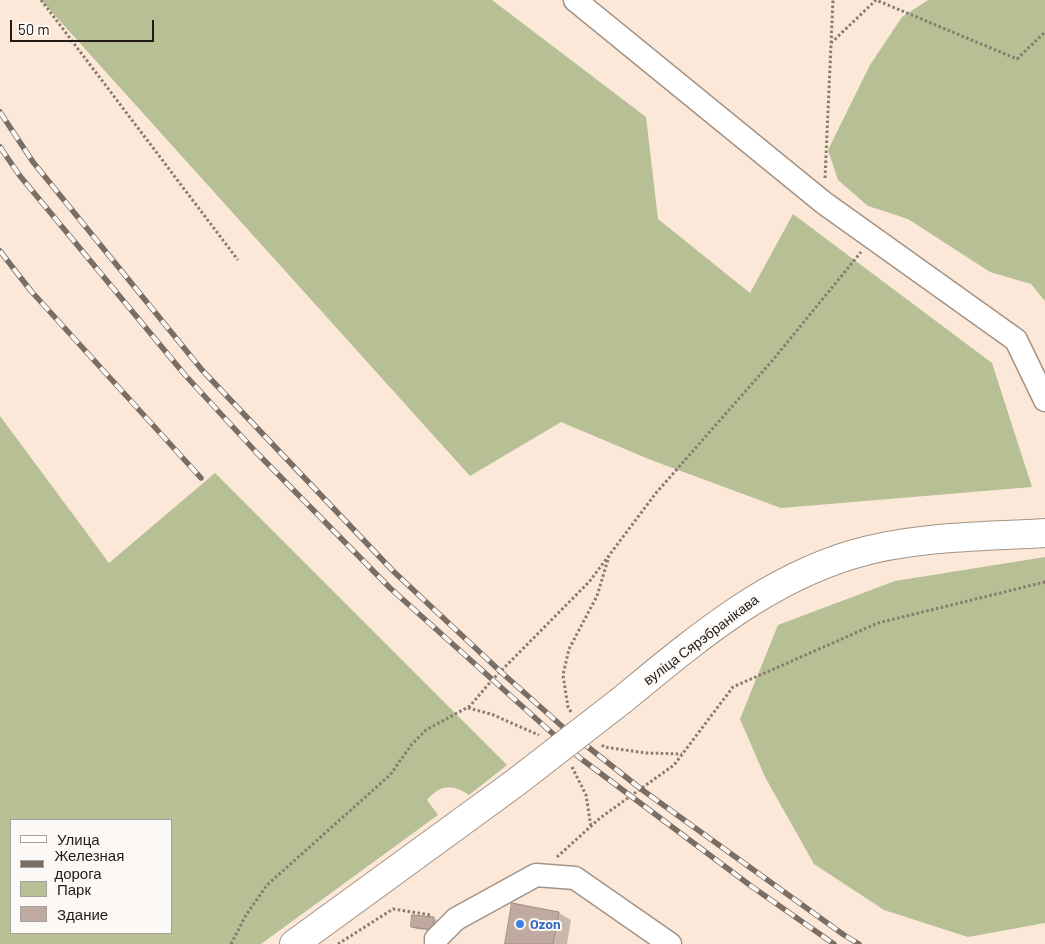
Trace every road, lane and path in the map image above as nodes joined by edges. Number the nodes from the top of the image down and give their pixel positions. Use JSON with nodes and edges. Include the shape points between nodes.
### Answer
{"nodes":[{"id":1,"x":41,"y":0,"type":"edge"},
{"id":2,"x":575,"y":0,"type":"edge"},
{"id":3,"x":833,"y":0,"type":"edge"},
{"id":4,"x":876,"y":0,"type":"edge"},
{"id":5,"x":1045,"y":32,"type":"edge"},
{"id":6,"x":831,"y":43,"type":"junction"},
{"id":7,"x":824,"y":203,"type":"junction"},
{"id":8,"x":873,"y":238,"type":"junction"},
{"id":9,"x":238,"y":260,"type":"dead end"},
{"id":10,"x":1045,"y":400,"type":"edge"},
{"id":11,"x":1045,"y":533,"type":"edge"},
{"id":12,"x":610,"y":553,"type":"junction"},
{"id":13,"x":1045,"y":582,"type":"edge"},
{"id":14,"x":572,"y":715,"type":"dead end"},
{"id":15,"x":597,"y":741,"type":"dead end"},
{"id":16,"x":682,"y":754,"type":"junction"},
{"id":17,"x":536,"y":875,"type":"junction"},
{"id":18,"x":456,"y":920,"type":"junction"},
{"id":19,"x":231,"y":944,"type":"edge"},
{"id":20,"x":294,"y":944,"type":"edge"},
{"id":21,"x":338,"y":944,"type":"edge"},
{"id":22,"x":436,"y":944,"type":"edge"},
{"id":23,"x":670,"y":944,"type":"edge"}],
"edges":[{"from":1,"to":9,"type":"path"},
{"from":2,"to":7,"type":"street"},
{"from":3,"to":6,"type":"path"},
{"from":4,"to":5,"type":"path","via":[[1017,59]]},
{"from":4,"to":6,"type":"path"},
{"from":6,"to":7,"type":"path"},
{"from":7,"to":8,"type":"street"},
{"from":8,"to":10,"type":"street","via":[[1016,340]]},
{"from":8,"to":12,"type":"path","via":[[772,361],[656,493]]},
{"from":11,"to":20,"type":"street","name":"вуліца Сярэбранікава","bridge":true,"via":[[908,543],[854,554],[806,571],[761,594],[693,642],[516,783]]},
{"from":12,"to":14,"type":"path","via":[[597,596],[569,648],[564,675]]},
{"from":12,"to":19,"type":"path","via":[[588,582],[470,706],[426,730],[390,775],[267,885]]},
{"from":13,"to":16,"type":"path","via":[[878,623],[733,687]]},
{"from":15,"to":16,"type":"path","via":[[604,747]]},
{"from":16,"to":17,"type":"path","via":[[674,765],[600,818]]},
{"from":17,"to":18,"type":"street"},
{"from":17,"to":23,"type":"street","via":[[575,878]]},
{"from":18,"to":21,"type":"path","via":[[393,909]]},
{"from":18,"to":22,"type":"street","via":[[436,939]]}]}
